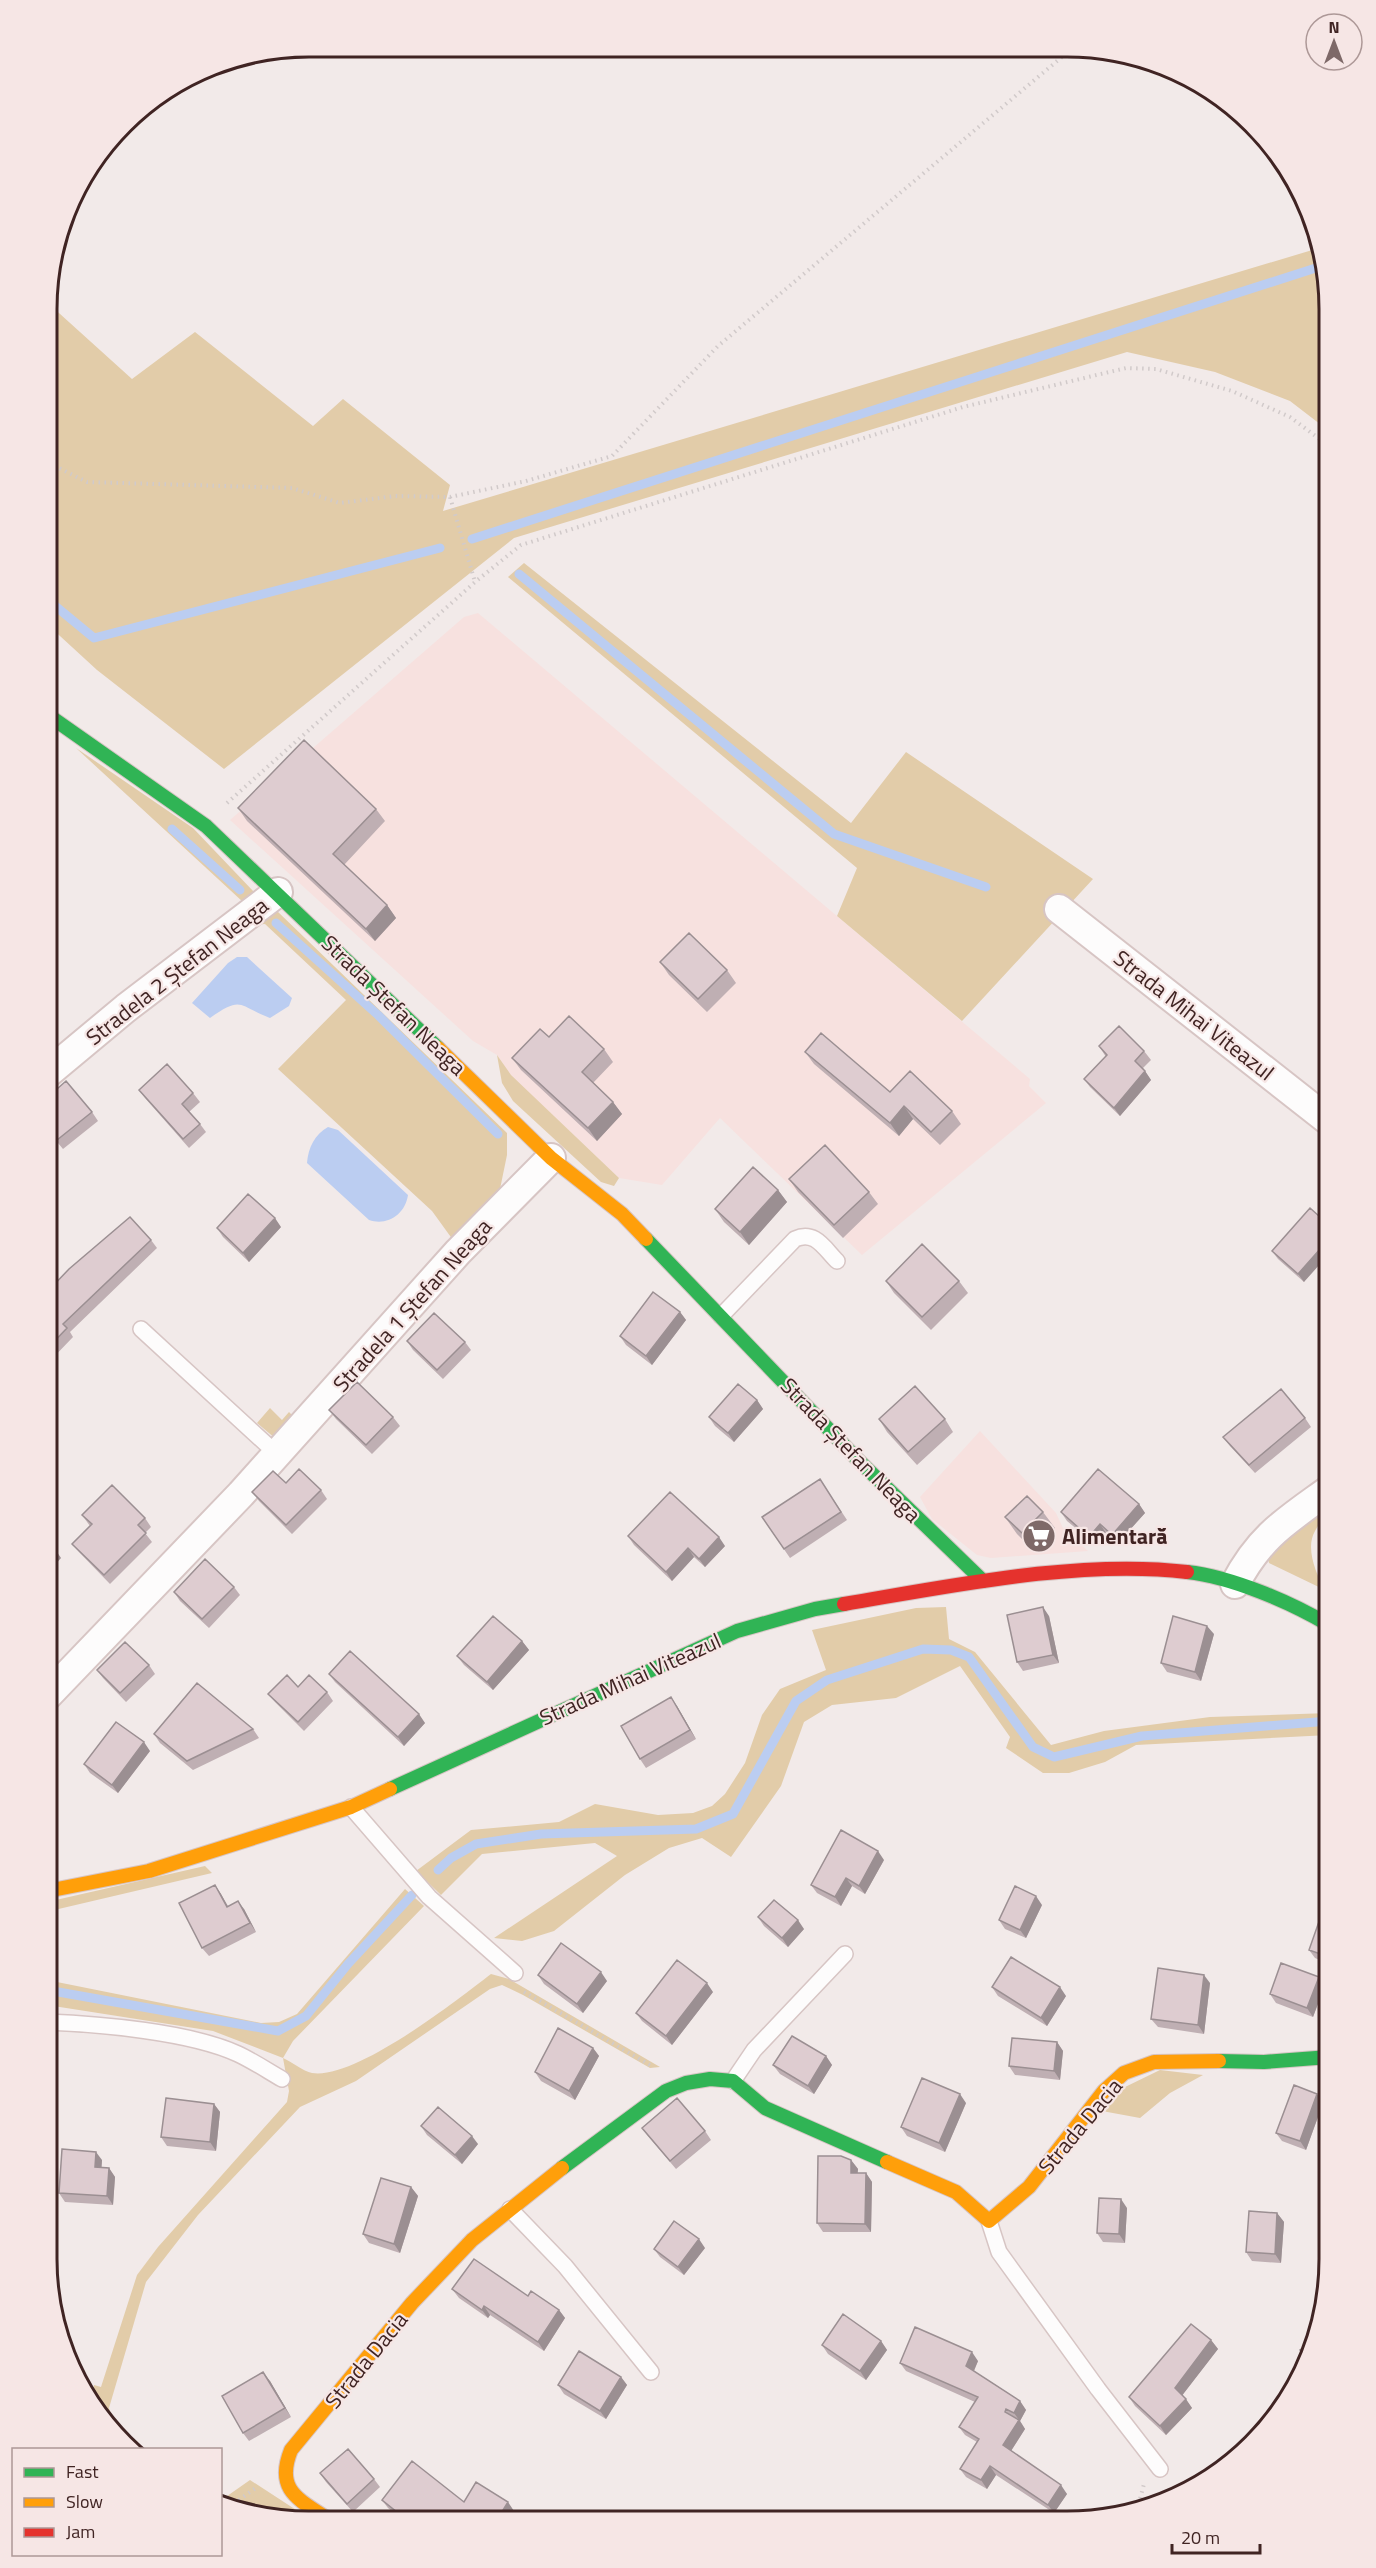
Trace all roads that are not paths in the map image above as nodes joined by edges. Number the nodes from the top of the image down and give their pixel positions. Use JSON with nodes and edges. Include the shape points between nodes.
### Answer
{"nodes":[{"id":1,"x":57,"y":722,"type":"edge"},
{"id":2,"x":278,"y":892,"type":"junction"},
{"id":3,"x":1059,"y":909,"type":"dead end"},
{"id":4,"x":57,"y":1066,"type":"edge"},
{"id":5,"x":1319,"y":1112,"type":"edge"},
{"id":6,"x":551,"y":1158,"type":"junction"},
{"id":7,"x":837,"y":1261,"type":"dead end"},
{"id":8,"x":721,"y":1316,"type":"junction"},
{"id":9,"x":141,"y":1329,"type":"dead end"},
{"id":10,"x":277,"y":1454,"type":"junction"},
{"id":11,"x":1319,"y":1497,"type":"edge"},
{"id":12,"x":983,"y":1581,"type":"junction"},
{"id":13,"x":1235,"y":1584,"type":"junction"},
{"id":14,"x":1319,"y":1619,"type":"edge"},
{"id":15,"x":57,"y":1685,"type":"edge"},
{"id":16,"x":351,"y":1807,"type":"junction"},
{"id":17,"x":57,"y":1889,"type":"edge"},
{"id":18,"x":844,"y":1954,"type":"dead end"},
{"id":19,"x":516,"y":1972,"type":"dead end"},
{"id":20,"x":57,"y":2023,"type":"edge"},
{"id":21,"x":1319,"y":2058,"type":"edge"},
{"id":22,"x":282,"y":2079,"type":"dead end"},
{"id":23,"x":733,"y":2081,"type":"junction"},
{"id":24,"x":510,"y":2209,"type":"junction"},
{"id":25,"x":989,"y":2221,"type":"junction"},
{"id":26,"x":651,"y":2372,"type":"dead end"},
{"id":27,"x":1160,"y":2469,"type":"dead end"},
{"id":28,"x":317,"y":2511,"type":"edge"}],
"edges":[{"from":1,"to":2,"type":"street","name":"Strada Ștefan Neaga","via":[[206,826]]},
{"from":2,"to":4,"type":"street","name":"Stradela 2 Ștefan Neaga"},
{"from":2,"to":6,"type":"street","name":"Strada Ștefan Neaga"},
{"from":3,"to":5,"type":"street","name":"Strada Mihai Viteazul"},
{"from":6,"to":8,"type":"street","name":"Strada Ștefan Neaga","via":[[622,1214]]},
{"from":6,"to":10,"type":"street","name":"Stradela 1 Ștefan Neaga","via":[[458,1252]]},
{"from":7,"to":8,"type":"lane","via":[[805,1234],[795,1239]]},
{"from":8,"to":12,"type":"street","name":"Strada Ștefan Neaga","via":[[860,1462]]},
{"from":9,"to":10,"type":"lane"},
{"from":10,"to":15,"type":"street","name":"Stradela 1 Ștefan Neaga"},
{"from":11,"to":13,"type":"street","via":[[1274,1530],[1248,1558]]},
{"from":12,"to":13,"type":"street","name":"Strada Mihai Viteazul","via":[[1155,1568],[1196,1573]]},
{"from":12,"to":16,"type":"street","name":"Strada Mihai Viteazul","via":[[815,1609],[737,1630]]},
{"from":13,"to":14,"type":"street","name":"Strada Mihai Viteazul"},
{"from":16,"to":17,"type":"street","name":"Strada Mihai Viteazul","via":[[149,1871]]},
{"from":16,"to":19,"type":"lane","via":[[429,1897]]},
{"from":18,"to":23,"type":"lane","via":[[754,2050]]},
{"from":20,"to":22,"type":"lane","via":[[201,2041],[237,2054]]},
{"from":21,"to":25,"type":"street","name":"Strada Dacia","via":[[1264,2062],[1174,2060],[1154,2062],[1124,2073],[1104,2091],[1029,2187]]},
{"from":23,"to":24,"type":"street","name":"Strada Dacia","via":[[710,2079],[675,2086]]},
{"from":23,"to":25,"type":"street","via":[[765,2108],[956,2192]]},
{"from":24,"to":26,"type":"lane","via":[[565,2266]]},
{"from":24,"to":28,"type":"street","name":"Strada Dacia","via":[[472,2240],[412,2303],[291,2450],[283,2478],[291,2493]]},
{"from":25,"to":27,"type":"lane","via":[[999,2252]]}]}
